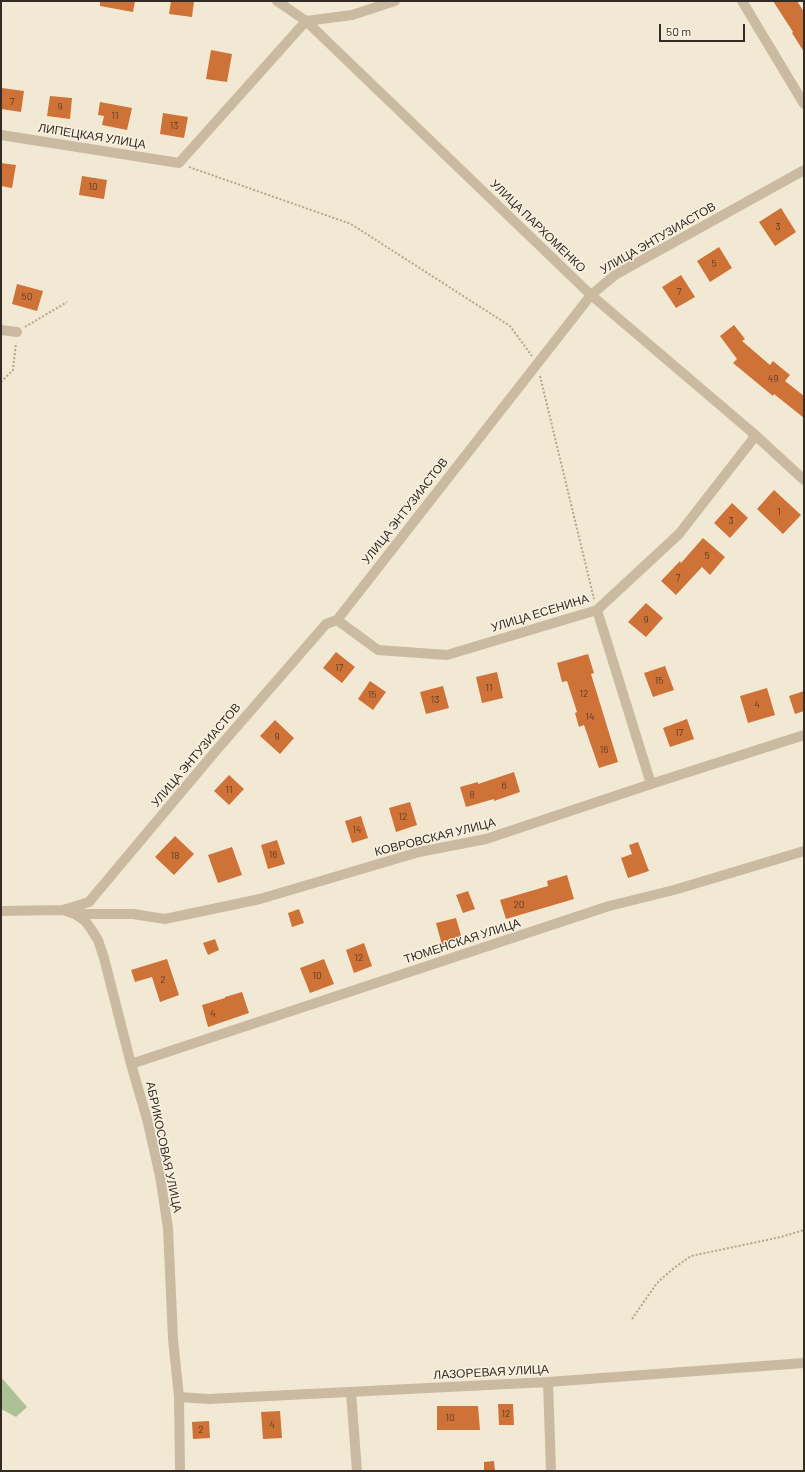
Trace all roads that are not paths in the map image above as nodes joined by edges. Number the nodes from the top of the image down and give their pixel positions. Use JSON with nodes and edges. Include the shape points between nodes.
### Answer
{"nodes":[{"id":1,"x":277,"y":1,"type":"edge"},
{"id":2,"x":395,"y":1,"type":"edge"},
{"id":3,"x":742,"y":1,"type":"edge"},
{"id":4,"x":306,"y":21,"type":"junction"},
{"id":5,"x":804,"y":104,"type":"edge"},
{"id":6,"x":1,"y":135,"type":"edge"},
{"id":7,"x":804,"y":170,"type":"edge"},
{"id":8,"x":591,"y":294,"type":"junction"},
{"id":9,"x":1,"y":330,"type":"edge"},
{"id":10,"x":17,"y":332,"type":"road end"},
{"id":11,"x":753,"y":433,"type":"junction"},
{"id":12,"x":804,"y":480,"type":"edge"},
{"id":13,"x":597,"y":610,"type":"junction"},
{"id":14,"x":337,"y":620,"type":"junction"},
{"id":15,"x":804,"y":736,"type":"edge"},
{"id":16,"x":651,"y":784,"type":"junction"},
{"id":17,"x":804,"y":851,"type":"edge"},
{"id":18,"x":63,"y":910,"type":"junction"},
{"id":19,"x":1,"y":911,"type":"edge"},
{"id":20,"x":75,"y":914,"type":"junction"},
{"id":21,"x":132,"y":1064,"type":"junction"},
{"id":22,"x":804,"y":1363,"type":"edge"},
{"id":23,"x":548,"y":1382,"type":"junction"},
{"id":24,"x":351,"y":1392,"type":"junction"},
{"id":25,"x":179,"y":1397,"type":"junction"},
{"id":26,"x":180,"y":1471,"type":"edge"},
{"id":27,"x":358,"y":1471,"type":"edge"},
{"id":28,"x":551,"y":1471,"type":"edge"}],
"edges":[{"from":1,"to":4,"type":"street","name":"УЛИЦА ПАРХОМЕНКО"},
{"from":2,"to":4,"type":"street","via":[[352,15]]},
{"from":3,"to":5,"type":"street"},
{"from":4,"to":6,"type":"street","name":"ЛИПЕЦКАЯ УЛИЦА","via":[[179,163]]},
{"from":4,"to":8,"type":"street","name":"УЛИЦА ПАРХОМЕНКО"},
{"from":7,"to":8,"type":"street","name":"УЛИЦА ЭНТУЗИАСТОВ","via":[[615,275]]},
{"from":8,"to":11,"type":"street","name":"УЛИЦА ПАРХОМЕНКО"},
{"from":8,"to":14,"type":"street","name":"УЛИЦА ЭНТУЗИАСТОВ"},
{"from":9,"to":10,"type":"street"},
{"from":11,"to":12,"type":"street","name":"УЛИЦА ПАРХОМЕНКО"},
{"from":11,"to":13,"type":"street","name":"УЛИЦА ЕСЕНИНА","via":[[753,439],[679,534]]},
{"from":13,"to":14,"type":"street","name":"УЛИЦА ЕСЕНИНА","via":[[447,655],[378,650]]},
{"from":13,"to":16,"type":"street"},
{"from":14,"to":18,"type":"street","name":"УЛИЦА ЭНТУЗИАСТОВ","via":[[326,624],[89,902]]},
{"from":15,"to":16,"type":"street","name":"КОВРОВСКАЯ УЛИЦА"},
{"from":16,"to":20,"type":"street","name":"КОВРОВСКАЯ УЛИЦА","via":[[486,839],[419,852],[260,900],[165,919],[133,914]]},
{"from":17,"to":21,"type":"street","name":"ТЮМЕНСКАЯ УЛИЦА","via":[[674,890],[609,906]]},
{"from":18,"to":19,"type":"street"},
{"from":18,"to":20,"type":"street","name":"КОВРОВСКАЯ УЛИЦА"},
{"from":20,"to":21,"type":"street","name":"АБРИКОСОВАЯ УЛИЦА","via":[[85,921],[98,940]]},
{"from":21,"to":25,"type":"street","name":"АБРИКОСОВАЯ УЛИЦА","via":[[160,1176],[168,1228],[173,1339]]},
{"from":22,"to":23,"type":"street","name":"ЛАЗОРЕВАЯ УЛИЦА"},
{"from":23,"to":24,"type":"street","name":"ЛАЗОРЕВАЯ УЛИЦА"},
{"from":23,"to":28,"type":"street"},
{"from":24,"to":25,"type":"street","name":"ЛАЗОРЕВАЯ УЛИЦА","via":[[209,1399]]},
{"from":24,"to":27,"type":"street"},
{"from":25,"to":26,"type":"street","name":"АБРИКОСОВАЯ УЛИЦА"}]}
